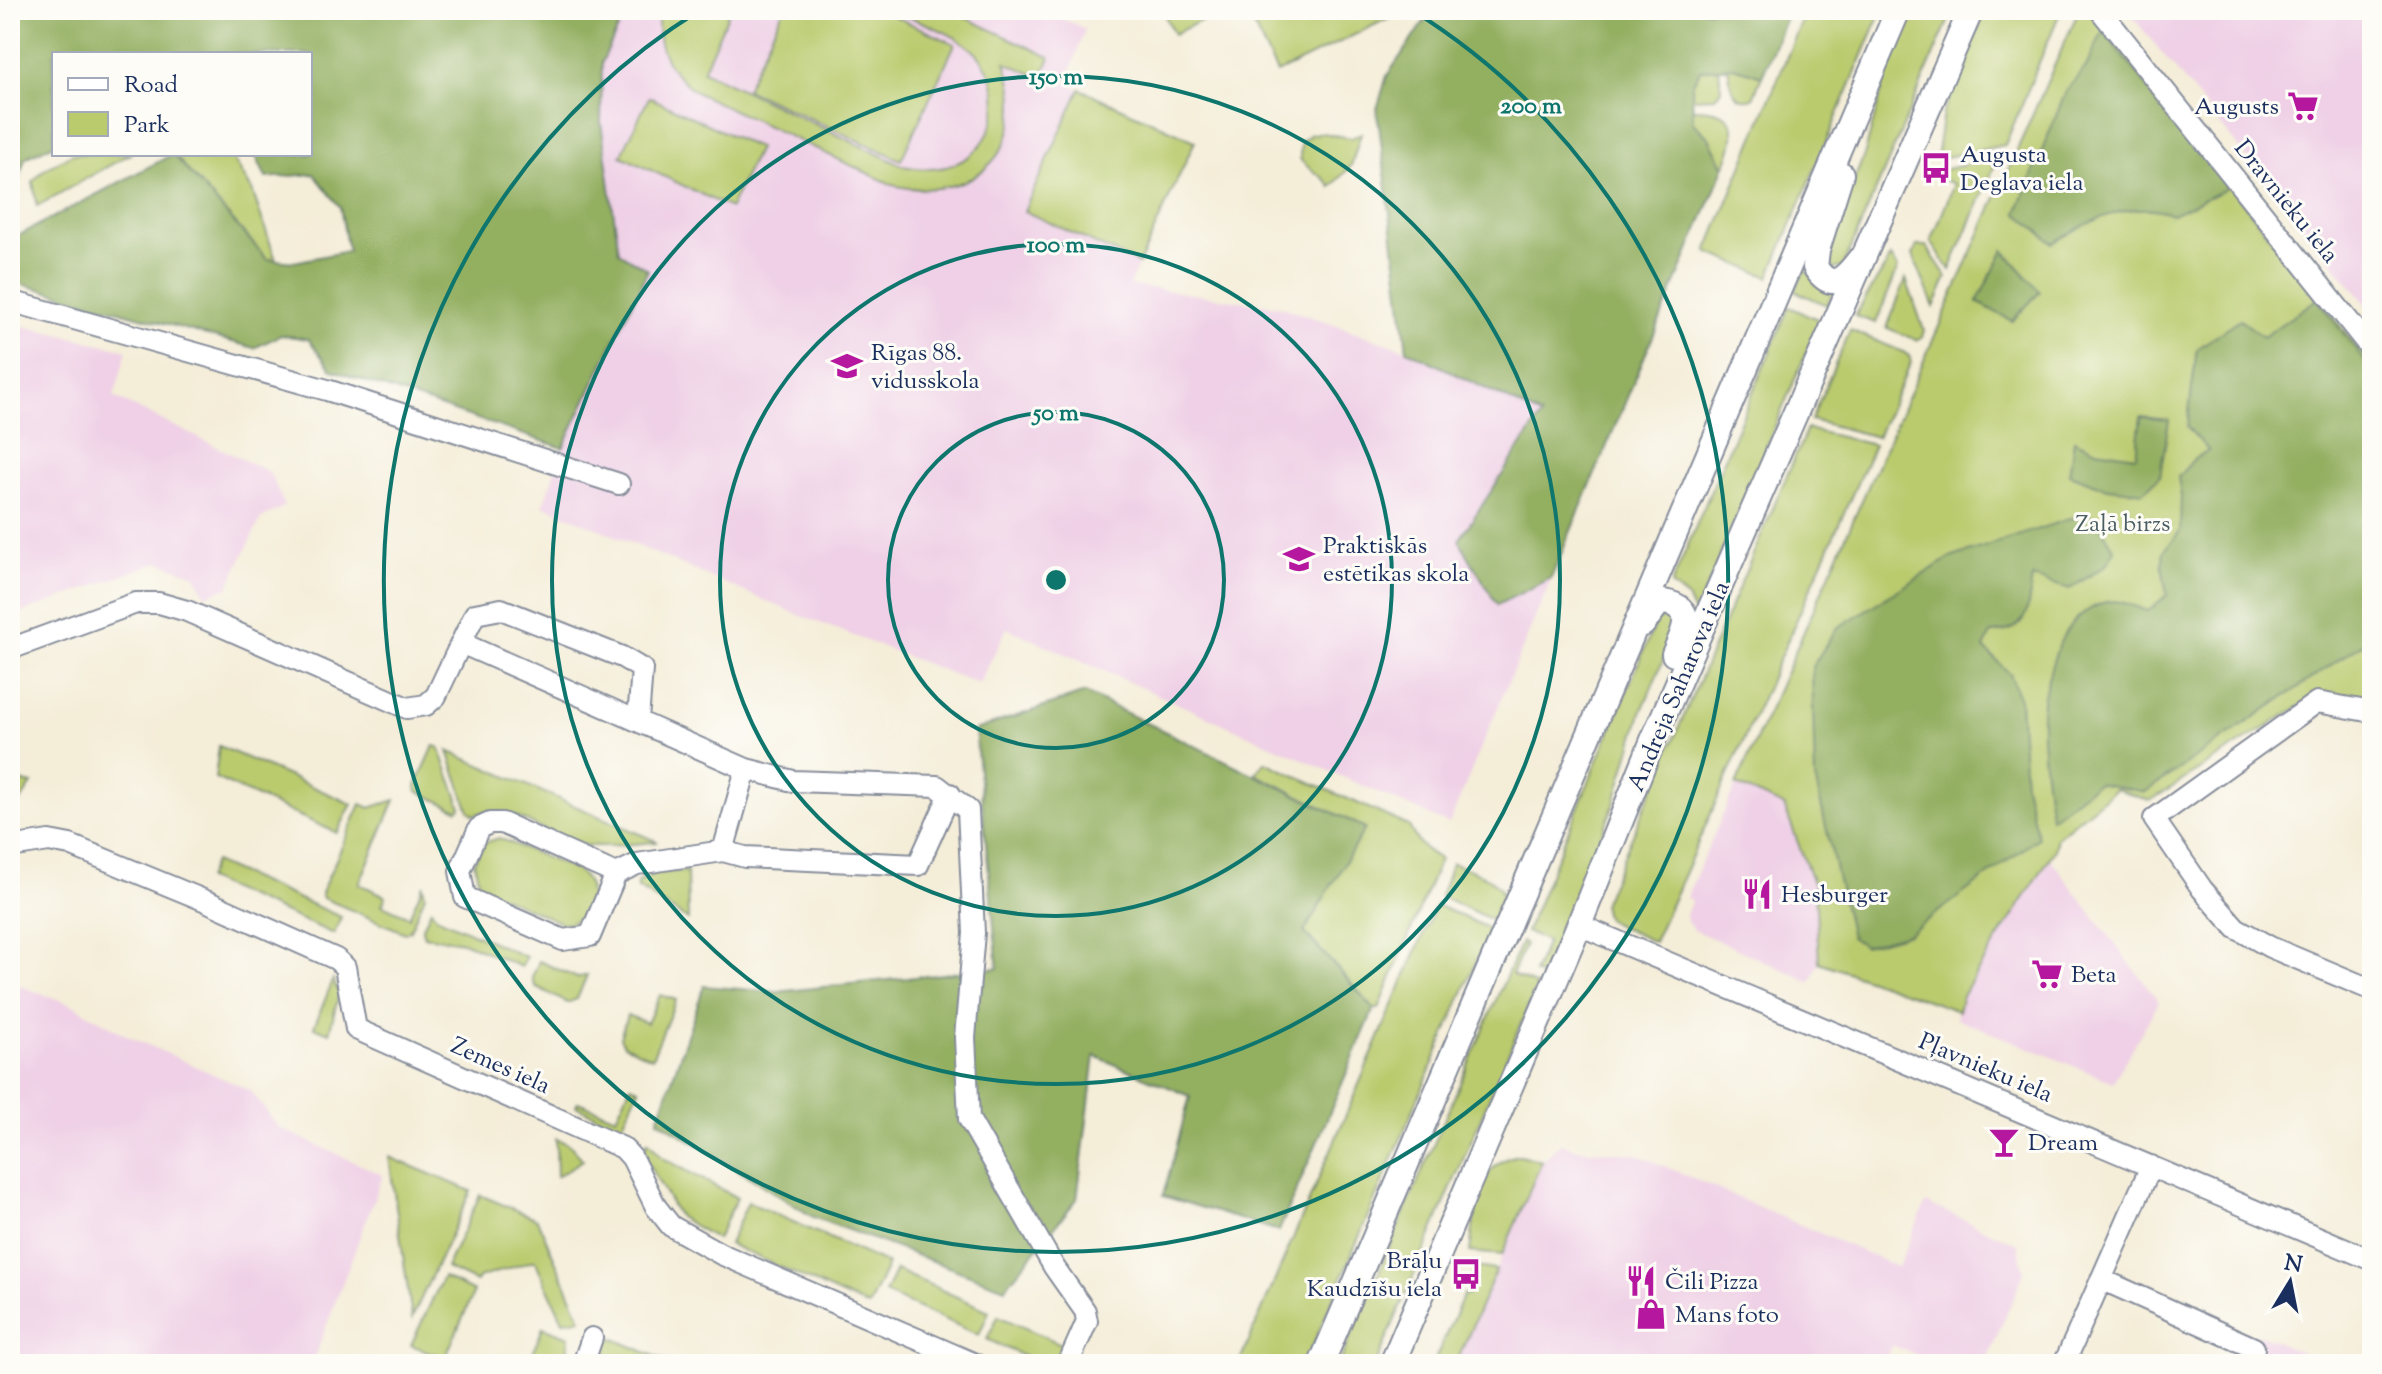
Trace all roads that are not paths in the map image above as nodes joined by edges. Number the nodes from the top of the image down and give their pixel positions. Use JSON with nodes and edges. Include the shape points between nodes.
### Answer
{"nodes":[{"id":1,"x":1898,"y":10,"type":"edge"},
{"id":2,"x":1971,"y":10,"type":"edge"},
{"id":3,"x":2100,"y":10,"type":"edge"},
{"id":4,"x":1863,"y":95,"type":"junction"},
{"id":5,"x":1869,"y":245,"type":"junction"},
{"id":6,"x":10,"y":301,"type":"edge"},
{"id":7,"x":2372,"y":350,"type":"edge"},
{"id":8,"x":619,"y":484,"type":"dead end"},
{"id":9,"x":461,"y":643,"type":"junction"},
{"id":10,"x":10,"y":649,"type":"edge"},
{"id":11,"x":1627,"y":650,"type":"junction"},
{"id":12,"x":2372,"y":712,"type":"edge"},
{"id":13,"x":638,"y":720,"type":"junction"},
{"id":14,"x":1653,"y":740,"type":"junction"},
{"id":15,"x":746,"y":769,"type":"junction"},
{"id":16,"x":950,"y":794,"type":"junction"},
{"id":17,"x":10,"y":847,"type":"edge"},
{"id":18,"x":723,"y":851,"type":"junction"},
{"id":19,"x":616,"y":874,"type":"junction"},
{"id":20,"x":1579,"y":925,"type":"junction"},
{"id":21,"x":2372,"y":990,"type":"edge"},
{"id":22,"x":2151,"y":1166,"type":"junction"},
{"id":23,"x":2372,"y":1260,"type":"edge"},
{"id":24,"x":2101,"y":1279,"type":"junction"},
{"id":25,"x":592,"y":1338,"type":"dead end"},
{"id":26,"x":2254,"y":1348,"type":"dead end"},
{"id":27,"x":583,"y":1364,"type":"edge"},
{"id":28,"x":975,"y":1364,"type":"edge"},
{"id":29,"x":1068,"y":1364,"type":"edge"},
{"id":30,"x":1321,"y":1364,"type":"edge"},
{"id":31,"x":1392,"y":1364,"type":"edge"},
{"id":32,"x":2064,"y":1364,"type":"edge"}],
"edges":[{"from":1,"to":4,"type":"street"},
{"from":2,"to":5,"type":"street","name":"Andreja Saharova iela"},
{"from":3,"to":7,"type":"street","name":"Dravnieku iela"},
{"from":4,"to":5,"type":"street","via":[[1815,267],[1825,279],[1844,279]]},
{"from":4,"to":11,"type":"street"},
{"from":5,"to":14,"type":"street","name":"Andreja Saharova iela"},
{"from":6,"to":8,"type":"street","via":[[327,390]]},
{"from":9,"to":10,"type":"street","via":[[436,696],[426,705],[407,708],[159,603],[136,603]]},
{"from":9,"to":13,"type":"street"},
{"from":9,"to":13,"type":"street","via":[[475,614],[501,609],[622,657],[642,669]]},
{"from":11,"to":14,"type":"street","via":[[1657,605],[1680,607],[1685,626],[1652,706]]},
{"from":11,"to":30,"type":"street"},
{"from":12,"to":21,"type":"street","via":[[2317,702],[2154,819],[2236,928]]},
{"from":13,"to":15,"type":"street"},
{"from":14,"to":20,"type":"street","name":"Andreja Saharova iela"},
{"from":15,"to":16,"type":"street","via":[[793,781],[937,786]]},
{"from":15,"to":18,"type":"street"},
{"from":16,"to":18,"type":"street","via":[[918,865],[745,857]]},
{"from":16,"to":29,"type":"street","via":[[968,810],[970,839],[974,933],[965,1038],[969,1119],[1085,1311],[1087,1321]]},
{"from":17,"to":28,"type":"street","name":"Zemes iela","via":[[49,841],[70,845],[336,959],[345,967],[356,1029],[623,1148],[671,1226],[718,1253]]},
{"from":18,"to":19,"type":"street","via":[[637,864]]},
{"from":19,"to":19,"type":"street","via":[[502,823],[479,828],[460,871],[465,897],[563,940],[590,936]]},
{"from":20,"to":22,"type":"street","name":"Pļavnieku iela"},
{"from":20,"to":31,"type":"street","name":"Andreja Saharova iela"},
{"from":22,"to":23,"type":"street","name":"Pļavnieku iela"},
{"from":22,"to":24,"type":"street"},
{"from":24,"to":26,"type":"street"},
{"from":24,"to":32,"type":"street"},
{"from":25,"to":27,"type":"street"}]}
